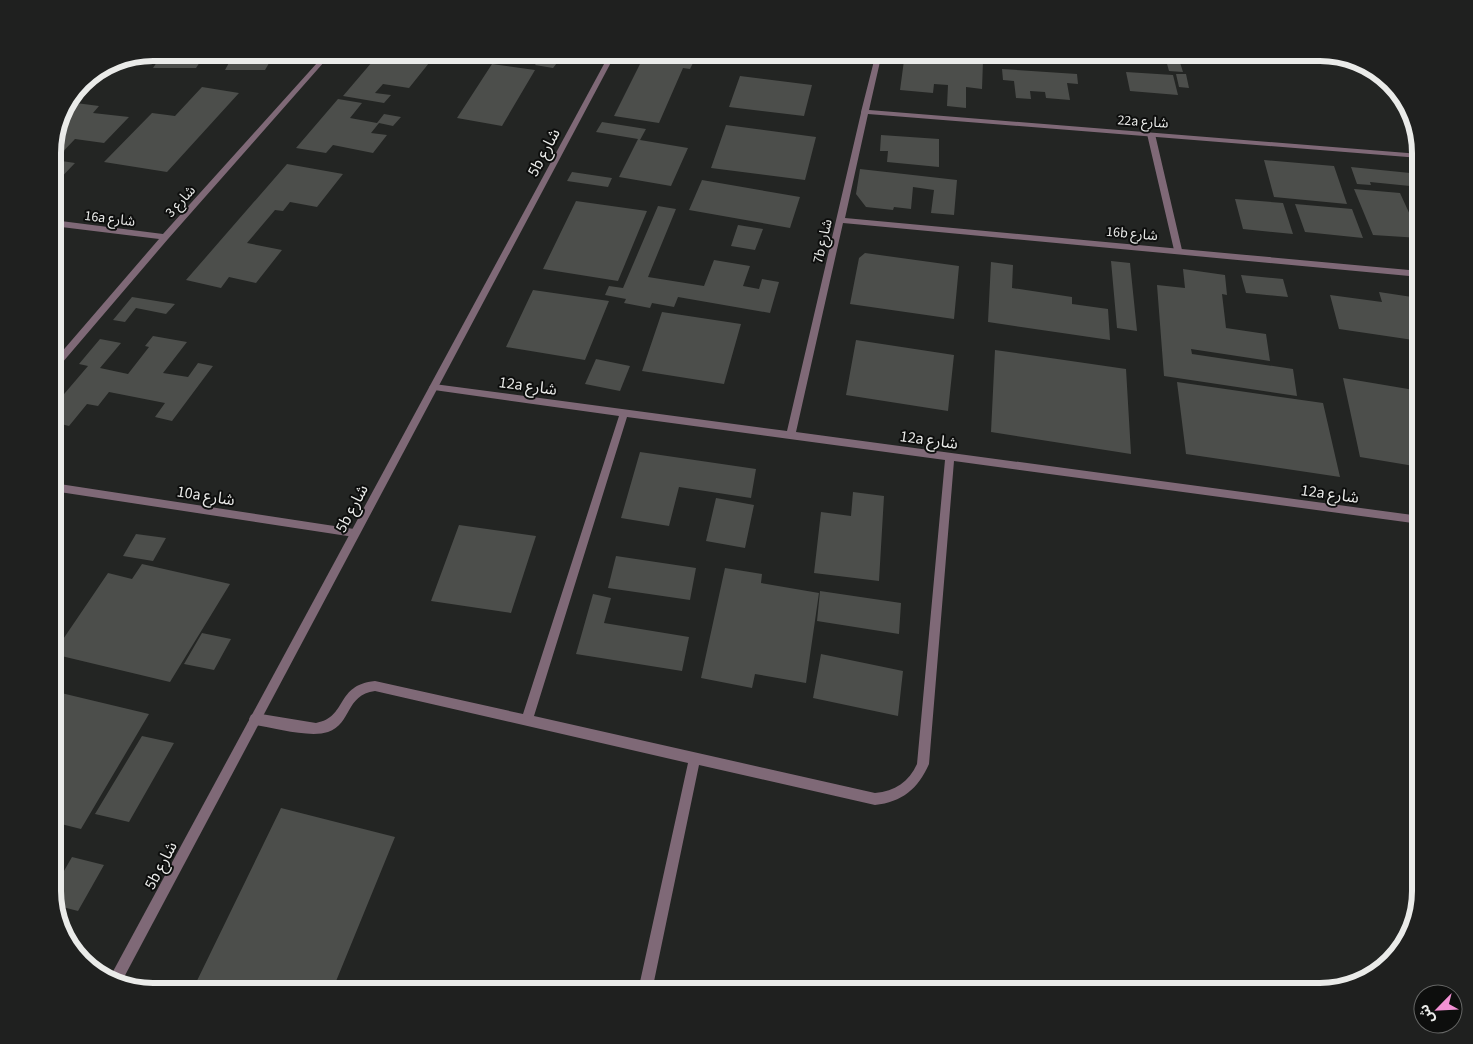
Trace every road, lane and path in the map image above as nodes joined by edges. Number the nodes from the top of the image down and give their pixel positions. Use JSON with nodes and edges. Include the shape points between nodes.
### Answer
{"nodes":[{"id":1,"x":321,"y":61,"type":"edge"},
{"id":2,"x":609,"y":61,"type":"edge"},
{"id":3,"x":877,"y":61,"type":"edge"},
{"id":4,"x":864,"y":112,"type":"junction"},
{"id":5,"x":1150,"y":134,"type":"junction"},
{"id":6,"x":1412,"y":155,"type":"edge"},
{"id":7,"x":840,"y":220,"type":"junction"},
{"id":8,"x":61,"y":225,"type":"edge"},
{"id":9,"x":165,"y":237,"type":"junction"},
{"id":10,"x":1178,"y":250,"type":"junction"},
{"id":11,"x":1412,"y":273,"type":"edge"},
{"id":12,"x":61,"y":359,"type":"edge"},
{"id":13,"x":434,"y":387,"type":"junction"},
{"id":14,"x":624,"y":413,"type":"junction"},
{"id":15,"x":790,"y":436,"type":"junction"},
{"id":16,"x":950,"y":457,"type":"junction"},
{"id":17,"x":61,"y":488,"type":"edge"},
{"id":18,"x":1412,"y":519,"type":"edge"},
{"id":19,"x":354,"y":533,"type":"junction"},
{"id":20,"x":255,"y":719,"type":"junction"},
{"id":21,"x":527,"y":720,"type":"junction"},
{"id":22,"x":695,"y":758,"type":"junction"},
{"id":23,"x":118,"y":975,"type":"edge"},
{"id":24,"x":647,"y":983,"type":"edge"}],
"edges":[{"from":1,"to":9,"type":"street","name":"شارع 3"},
{"from":2,"to":13,"type":"street","name":"5b شارع"},
{"from":3,"to":4,"type":"street","name":"7b شارع"},
{"from":4,"to":5,"type":"street","name":"22a شارع"},
{"from":4,"to":7,"type":"street","name":"7b شارع"},
{"from":5,"to":6,"type":"street","name":"22a شارع"},
{"from":5,"to":10,"type":"street"},
{"from":7,"to":10,"type":"street","name":"16b شارع"},
{"from":7,"to":15,"type":"street","name":"7b شارع"},
{"from":8,"to":9,"type":"street","name":"16a شارع"},
{"from":9,"to":12,"type":"street","name":"شارع 3"},
{"from":10,"to":11,"type":"street","name":"16b شارع"},
{"from":13,"to":14,"type":"street","name":"12a شارع"},
{"from":13,"to":19,"type":"street","name":"5b شارع"},
{"from":14,"to":15,"type":"street","name":"12a شارع"},
{"from":14,"to":21,"type":"street"},
{"from":15,"to":16,"type":"street","name":"12a شارع"},
{"from":16,"to":18,"type":"street","name":"12a شارع"},
{"from":16,"to":22,"type":"street","via":[[923,764],[910,786],[900,794],[875,799]]},
{"from":17,"to":19,"type":"street","name":"10a شارع"},
{"from":19,"to":20,"type":"street","name":"5b شارع"},
{"from":20,"to":21,"type":"street","via":[[325,729],[334,724],[357,689],[366,685]]},
{"from":20,"to":23,"type":"street","name":"5b شارع"},
{"from":21,"to":22,"type":"street"},
{"from":22,"to":24,"type":"street"}]}
